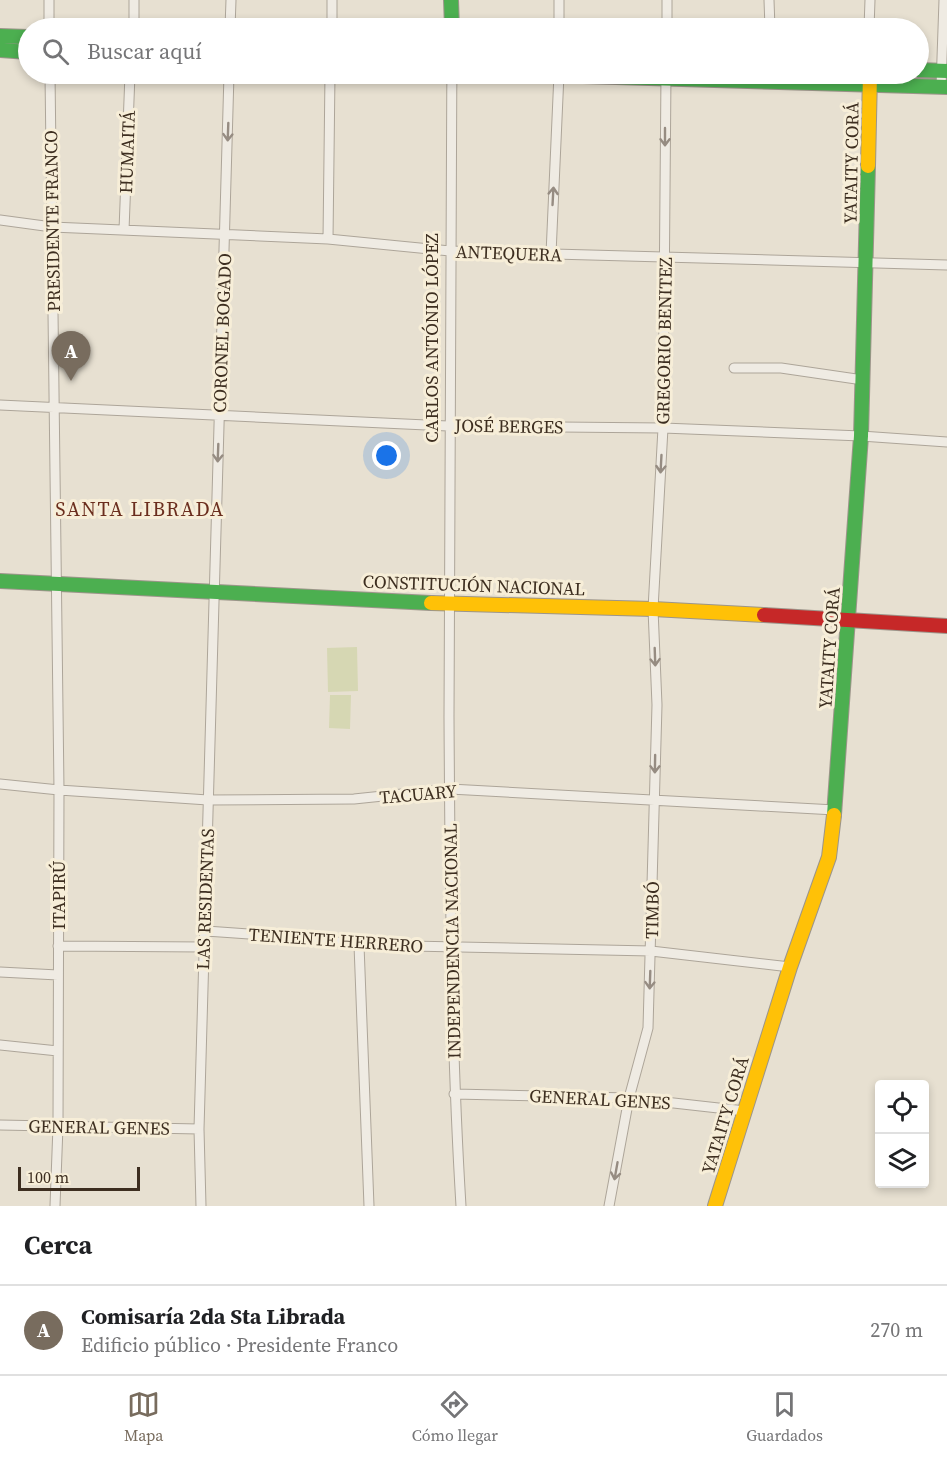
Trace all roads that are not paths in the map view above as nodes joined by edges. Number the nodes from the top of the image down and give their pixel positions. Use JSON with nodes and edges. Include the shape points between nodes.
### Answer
{"nodes":[{"id":1,"x":49,"y":0,"type":"edge"},
{"id":2,"x":134,"y":0,"type":"edge"},
{"id":3,"x":231,"y":0,"type":"edge"},
{"id":4,"x":332,"y":0,"type":"edge"},
{"id":5,"x":451,"y":0,"type":"edge"},
{"id":6,"x":559,"y":0,"type":"edge"},
{"id":7,"x":667,"y":0,"type":"edge"},
{"id":8,"x":769,"y":0,"type":"edge"},
{"id":9,"x":870,"y":0,"type":"edge"},
{"id":10,"x":944,"y":0,"type":"edge"},
{"id":11,"x":49,"y":18,"type":"edge"},
{"id":12,"x":134,"y":18,"type":"edge"},
{"id":13,"x":230,"y":18,"type":"edge"},
{"id":14,"x":332,"y":18,"type":"edge"},
{"id":15,"x":452,"y":18,"type":"edge"},
{"id":16,"x":559,"y":18,"type":"edge"},
{"id":17,"x":667,"y":18,"type":"edge"},
{"id":18,"x":770,"y":18,"type":"edge"},
{"id":19,"x":870,"y":18,"type":"edge"},
{"id":20,"x":0,"y":36,"type":"edge"},
{"id":21,"x":18,"y":37,"type":"edge"},
{"id":22,"x":0,"y":50,"type":"edge"},
{"id":23,"x":18,"y":51,"type":"edge"},
{"id":24,"x":929,"y":70,"type":"edge"},
{"id":25,"x":945,"y":71,"type":"edge"},
{"id":26,"x":50,"y":84,"type":"edge"},
{"id":27,"x":130,"y":84,"type":"edge"},
{"id":28,"x":230,"y":84,"type":"edge"},
{"id":29,"x":330,"y":84,"type":"edge"},
{"id":30,"x":452,"y":84,"type":"edge"},
{"id":31,"x":559,"y":84,"type":"edge"},
{"id":32,"x":666,"y":84,"type":"edge"},
{"id":33,"x":870,"y":84,"type":"edge"},
{"id":34,"x":916,"y":84,"type":"edge"},
{"id":35,"x":944,"y":87,"type":"edge"},
{"id":36,"x":0,"y":220,"type":"edge"},
{"id":37,"x":52,"y":227,"type":"junction"},
{"id":38,"x":124,"y":230,"type":"junction"},
{"id":39,"x":224,"y":235,"type":"junction"},
{"id":40,"x":328,"y":239,"type":"junction"},
{"id":41,"x":450,"y":251,"type":"junction"},
{"id":42,"x":551,"y":254,"type":"junction"},
{"id":43,"x":664,"y":258,"type":"junction"},
{"id":44,"x":866,"y":264,"type":"junction"},
{"id":45,"x":947,"y":265,"type":"edge"},
{"id":46,"x":734,"y":368,"type":"dead end"},
{"id":47,"x":863,"y":380,"type":"junction"},
{"id":48,"x":0,"y":405,"type":"edge"},
{"id":49,"x":54,"y":407,"type":"junction"},
{"id":50,"x":219,"y":415,"type":"junction"},
{"id":51,"x":448,"y":426,"type":"junction"},
{"id":52,"x":663,"y":428,"type":"junction"},
{"id":53,"x":861,"y":436,"type":"junction"},
{"id":54,"x":947,"y":442,"type":"edge"},
{"id":55,"x":0,"y":581,"type":"edge"},
{"id":56,"x":56,"y":584,"type":"junction"},
{"id":57,"x":214,"y":592,"type":"junction"},
{"id":58,"x":449,"y":604,"type":"junction"},
{"id":59,"x":653,"y":609,"type":"junction"},
{"id":60,"x":850,"y":620,"type":"junction"},
{"id":61,"x":947,"y":626,"type":"edge"},
{"id":62,"x":0,"y":784,"type":"edge"},
{"id":63,"x":450,"y":789,"type":"junction"},
{"id":64,"x":59,"y":790,"type":"junction"},
{"id":65,"x":208,"y":800,"type":"junction"},
{"id":66,"x":654,"y":801,"type":"junction"},
{"id":67,"x":835,"y":810,"type":"junction"},
{"id":68,"x":206,"y":931,"type":"junction"},
{"id":69,"x":359,"y":945,"type":"junction"},
{"id":70,"x":58,"y":946,"type":"junction"},
{"id":71,"x":204,"y":947,"type":"junction"},
{"id":72,"x":450,"y":947,"type":"junction"},
{"id":73,"x":651,"y":951,"type":"junction"},
{"id":74,"x":790,"y":967,"type":"junction"},
{"id":75,"x":0,"y":972,"type":"edge"},
{"id":76,"x":58,"y":975,"type":"junction"},
{"id":77,"x":0,"y":1045,"type":"edge"},
{"id":78,"x":58,"y":1051,"type":"junction"},
{"id":79,"x":454,"y":1094,"type":"junction"},
{"id":80,"x":629,"y":1098,"type":"junction"},
{"id":81,"x":745,"y":1111,"type":"junction"},
{"id":82,"x":0,"y":1125,"type":"edge"},
{"id":83,"x":58,"y":1126,"type":"junction"},
{"id":84,"x":199,"y":1129,"type":"junction"},
{"id":85,"x":55,"y":1206,"type":"edge"},
{"id":86,"x":201,"y":1206,"type":"edge"},
{"id":87,"x":369,"y":1206,"type":"edge"},
{"id":88,"x":461,"y":1206,"type":"edge"},
{"id":89,"x":609,"y":1206,"type":"edge"},
{"id":90,"x":715,"y":1206,"type":"edge"}],
"edges":[{"from":1,"to":11,"type":"street"},
{"from":2,"to":12,"type":"street"},
{"from":3,"to":13,"type":"street"},
{"from":4,"to":14,"type":"street"},
{"from":5,"to":15,"type":"street"},
{"from":6,"to":16,"type":"street"},
{"from":7,"to":17,"type":"street"},
{"from":8,"to":18,"type":"street"},
{"from":9,"to":19,"type":"street"},
{"from":10,"to":25,"type":"street"},
{"from":20,"to":21,"type":"street"},
{"from":22,"to":23,"type":"street"},
{"from":24,"to":25,"type":"street"},
{"from":25,"to":35,"type":"street"},
{"from":26,"to":37,"type":"street","name":"PRESIDENTE FRANCO"},
{"from":27,"to":38,"type":"street","name":"HUMAITÁ"},
{"from":28,"to":39,"type":"street","name":"CORONEL BOGADO","one_way":true},
{"from":29,"to":40,"type":"street"},
{"from":30,"to":41,"type":"street","name":"CARLOS ANTÓNIO LÓPEZ"},
{"from":42,"to":31,"type":"street","one_way":true},
{"from":32,"to":43,"type":"street","name":"GREGORIO BENITEZ","one_way":true},
{"from":33,"to":44,"type":"street","name":"YATAITY CORÁ"},
{"from":34,"to":35,"type":"street"},
{"from":36,"to":37,"type":"street","name":"ANTEQUERA"},
{"from":37,"to":38,"type":"street","name":"ANTEQUERA"},
{"from":37,"to":49,"type":"street","name":"PRESIDENTE FRANCO"},
{"from":38,"to":39,"type":"street","name":"ANTEQUERA"},
{"from":39,"to":40,"type":"street","name":"ANTEQUERA"},
{"from":39,"to":50,"type":"street","name":"CORONEL BOGADO"},
{"from":40,"to":41,"type":"street","name":"ANTEQUERA"},
{"from":41,"to":42,"type":"street","name":"ANTEQUERA"},
{"from":41,"to":51,"type":"street","name":"CARLOS ANTÓNIO LÓPEZ"},
{"from":42,"to":43,"type":"street","name":"ANTEQUERA"},
{"from":43,"to":44,"type":"street","name":"ANTEQUERA"},
{"from":43,"to":52,"type":"street","name":"GREGORIO BENITEZ"},
{"from":44,"to":45,"type":"street","name":"ANTEQUERA"},
{"from":44,"to":47,"type":"street","name":"YATAITY CORÁ"},
{"from":46,"to":47,"type":"street","via":[[781,368]]},
{"from":47,"to":53,"type":"street","name":"YATAITY CORÁ"},
{"from":48,"to":49,"type":"street","name":"JOSÉ BERGES"},
{"from":49,"to":50,"type":"street","name":"JOSÉ BERGES"},
{"from":49,"to":56,"type":"street","name":"PRESIDENTE FRANCO"},
{"from":50,"to":51,"type":"street","name":"JOSÉ BERGES"},
{"from":50,"to":57,"type":"street","name":"CORONEL BOGADO","one_way":true},
{"from":51,"to":52,"type":"street","name":"JOSÉ BERGES"},
{"from":51,"to":58,"type":"street","name":"CARLOS ANTÓNIO LÓPEZ"},
{"from":52,"to":53,"type":"street","name":"JOSÉ BERGES"},
{"from":52,"to":59,"type":"street","name":"GREGORIO BENITEZ","one_way":true},
{"from":53,"to":54,"type":"street","name":"JOSÉ BERGES"},
{"from":53,"to":60,"type":"street","name":"YATAITY CORÁ"},
{"from":55,"to":56,"type":"street","name":"CONSTITUCIÓN NACIONAL"},
{"from":56,"to":57,"type":"street","name":"CONSTITUCIÓN NACIONAL"},
{"from":56,"to":64,"type":"street","name":"ITAPIRÚ"},
{"from":57,"to":58,"type":"street","name":"CONSTITUCIÓN NACIONAL"},
{"from":57,"to":65,"type":"street","name":"LAS RESIDENTAS"},
{"from":58,"to":59,"type":"street","name":"CONSTITUCIÓN NACIONAL"},
{"from":58,"to":63,"type":"street","name":"INDEPENDENCIA NACIONAL"},
{"from":59,"to":60,"type":"street","name":"CONSTITUCIÓN NACIONAL"},
{"from":59,"to":66,"type":"street","name":"TIMBÓ","one_way":true,"via":[[657,705]]},
{"from":60,"to":61,"type":"street","name":"CONSTITUCIÓN NACIONAL"},
{"from":60,"to":67,"type":"street","name":"YATAITY CORÁ"},
{"from":62,"to":64,"type":"street","name":"TACUARY"},
{"from":63,"to":65,"type":"street","name":"TACUARY","via":[[354,800]]},
{"from":63,"to":66,"type":"street","name":"TACUARY"},
{"from":63,"to":72,"type":"street","name":"INDEPENDENCIA NACIONAL"},
{"from":64,"to":65,"type":"street","name":"TACUARY"},
{"from":64,"to":70,"type":"street","name":"ITAPIRÚ"},
{"from":65,"to":68,"type":"street","name":"LAS RESIDENTAS"},
{"from":66,"to":67,"type":"street","name":"TACUARY"},
{"from":66,"to":73,"type":"street","name":"TIMBÓ"},
{"from":67,"to":74,"type":"street","name":"YATAITY CORÁ","via":[[829,856]]},
{"from":68,"to":69,"type":"street","name":"TENIENTE HERRERO"},
{"from":68,"to":71,"type":"street","name":"LAS RESIDENTAS"},
{"from":69,"to":72,"type":"street","name":"TENIENTE HERRERO"},
{"from":69,"to":87,"type":"street"},
{"from":70,"to":71,"type":"street"},
{"from":70,"to":76,"type":"street","name":"ITAPIRÚ"},
{"from":71,"to":84,"type":"street","name":"LAS RESIDENTAS"},
{"from":72,"to":73,"type":"street","name":"TENIENTE HERRERO"},
{"from":72,"to":79,"type":"street","name":"INDEPENDENCIA NACIONAL"},
{"from":73,"to":74,"type":"street","name":"TENIENTE HERRERO"},
{"from":73,"to":80,"type":"street","name":"TIMBÓ","one_way":true,"via":[[648,1028]]},
{"from":74,"to":81,"type":"street","name":"YATAITY CORÁ"},
{"from":75,"to":76,"type":"street"},
{"from":76,"to":78,"type":"street","name":"ITAPIRÚ"},
{"from":77,"to":78,"type":"street"},
{"from":78,"to":83,"type":"street","name":"ITAPIRÚ"},
{"from":79,"to":80,"type":"street","name":"GENERAL GENES"},
{"from":79,"to":88,"type":"street","name":"INDEPENDENCIA NACIONAL"},
{"from":80,"to":81,"type":"street","name":"GENERAL GENES"},
{"from":80,"to":89,"type":"street","name":"TIMBÓ","one_way":true},
{"from":81,"to":90,"type":"street","name":"YATAITY CORÁ"},
{"from":82,"to":83,"type":"street","name":"GENERAL GENES"},
{"from":83,"to":84,"type":"street","name":"GENERAL GENES"},
{"from":83,"to":85,"type":"street","name":"ITAPIRÚ"},
{"from":84,"to":86,"type":"street","name":"LAS RESIDENTAS"}]}
